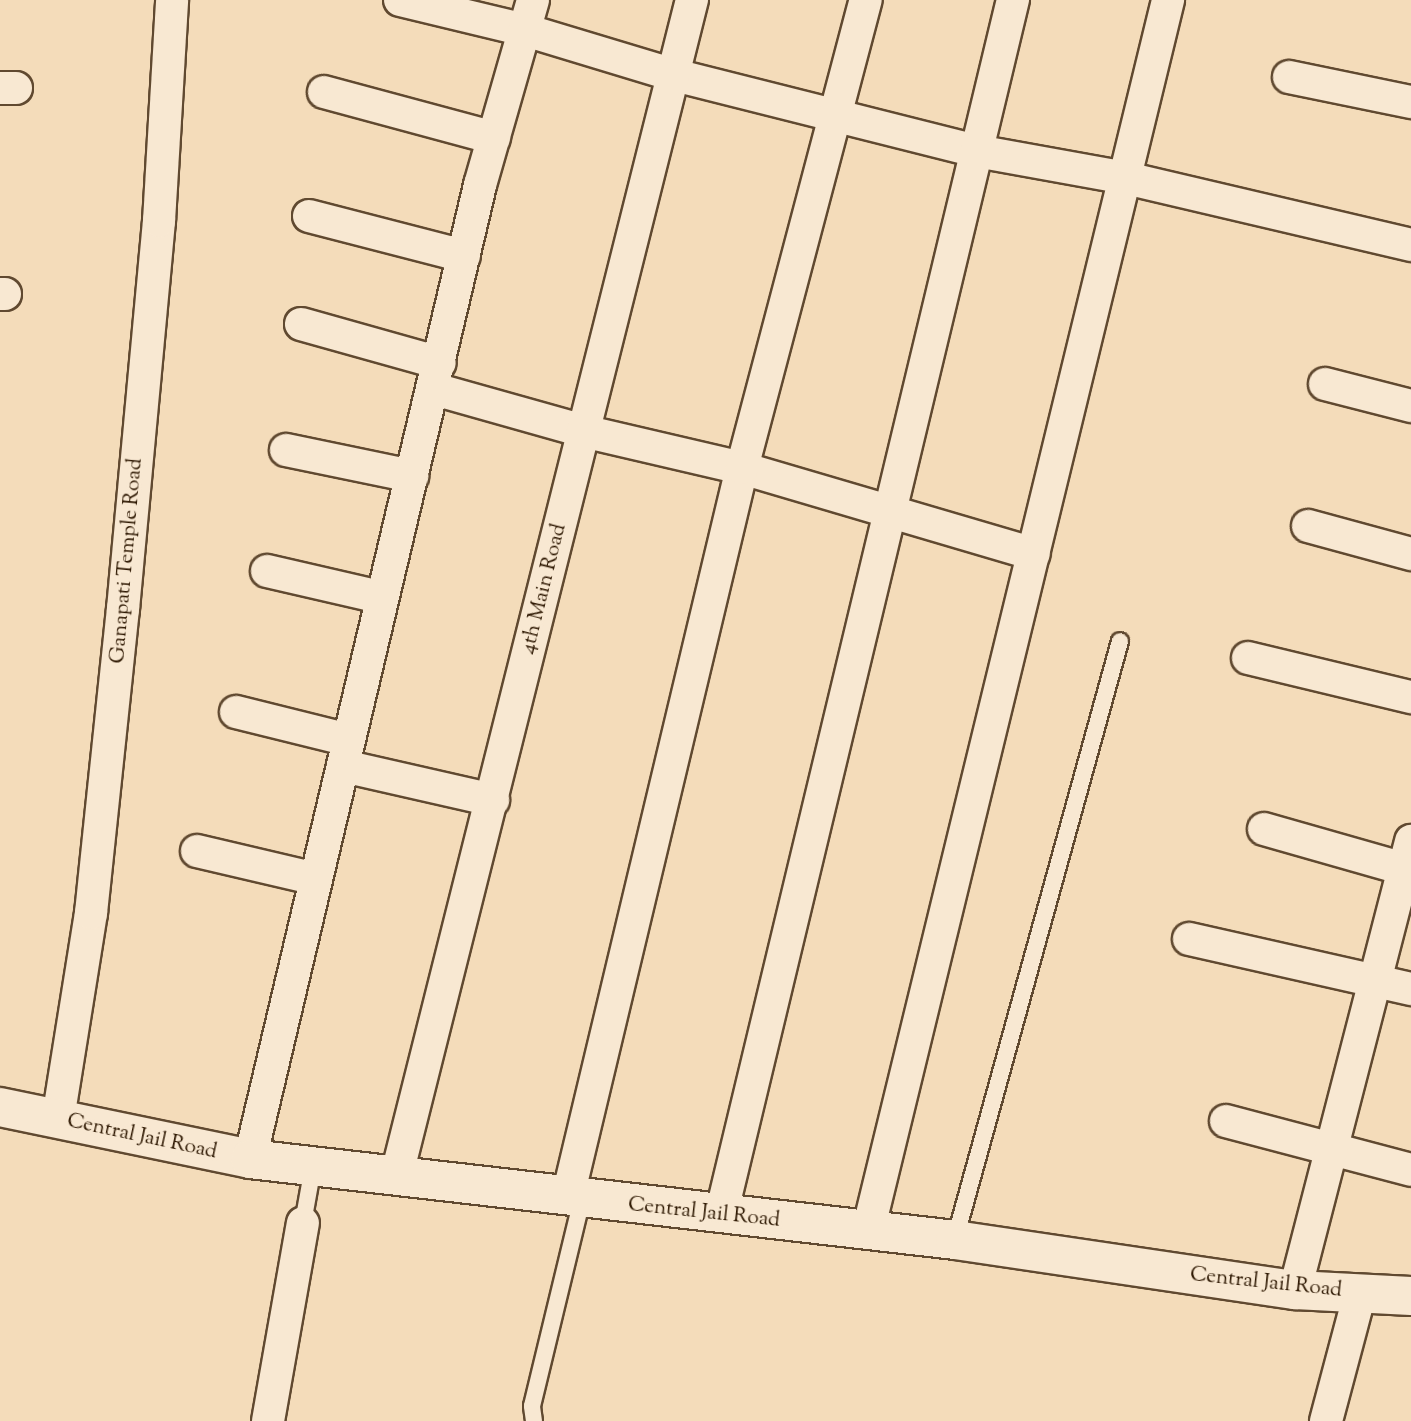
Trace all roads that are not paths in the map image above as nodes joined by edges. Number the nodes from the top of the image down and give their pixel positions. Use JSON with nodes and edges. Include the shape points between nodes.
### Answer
{"nodes":[{"id":1,"x":172,"y":0,"type":"edge"},
{"id":2,"x":400,"y":0,"type":"edge"},
{"id":3,"x":533,"y":0,"type":"edge"},
{"id":4,"x":692,"y":0,"type":"edge"},
{"id":5,"x":866,"y":0,"type":"edge"},
{"id":6,"x":1013,"y":0,"type":"edge"},
{"id":7,"x":1168,"y":0,"type":"edge"},
{"id":8,"x":525,"y":30,"type":"junction"},
{"id":9,"x":674,"y":75,"type":"junction"},
{"id":10,"x":1289,"y":77,"type":"dead end"},
{"id":11,"x":324,"y":92,"type":"dead end"},
{"id":12,"x":1411,"y":103,"type":"edge"},
{"id":13,"x":834,"y":116,"type":"junction"},
{"id":14,"x":494,"y":138,"type":"junction"},
{"id":15,"x":977,"y":150,"type":"junction"},
{"id":16,"x":1126,"y":178,"type":"junction"},
{"id":17,"x":309,"y":216,"type":"dead end"},
{"id":18,"x":1411,"y":245,"type":"edge"},
{"id":19,"x":464,"y":256,"type":"junction"},
{"id":20,"x":301,"y":324,"type":"dead end"},
{"id":21,"x":437,"y":376,"type":"junction"},
{"id":22,"x":1325,"y":384,"type":"dead end"},
{"id":23,"x":1411,"y":406,"type":"edge"},
{"id":24,"x":583,"y":431,"type":"junction"},
{"id":25,"x":286,"y":450,"type":"dead end"},
{"id":26,"x":742,"y":468,"type":"junction"},
{"id":27,"x":412,"y":476,"type":"junction"},
{"id":28,"x":890,"y":512,"type":"junction"},
{"id":29,"x":1308,"y":526,"type":"dead end"},
{"id":30,"x":1034,"y":554,"type":"junction"},
{"id":31,"x":1411,"y":554,"type":"edge"},
{"id":32,"x":267,"y":570,"type":"dead end"},
{"id":33,"x":380,"y":597,"type":"junction"},
{"id":34,"x":1119,"y":641,"type":"dead end"},
{"id":35,"x":1248,"y":658,"type":"dead end"},
{"id":36,"x":1411,"y":697,"type":"edge"},
{"id":37,"x":236,"y":712,"type":"dead end"},
{"id":38,"x":346,"y":753,"type":"junction"},
{"id":39,"x":493,"y":800,"type":"junction"},
{"id":40,"x":1264,"y":829,"type":"dead end"},
{"id":41,"x":197,"y":851,"type":"dead end"},
{"id":42,"x":1408,"y":855,"type":"edge"},
{"id":43,"x":316,"y":879,"type":"junction"},
{"id":44,"x":1189,"y":939,"type":"dead end"},
{"id":45,"x":1377,"y":983,"type":"junction"},
{"id":46,"x":1411,"y":989,"type":"edge"},
{"id":47,"x":0,"y":1107,"type":"edge"},
{"id":48,"x":58,"y":1119,"type":"junction"},
{"id":49,"x":1226,"y":1121,"type":"dead end"},
{"id":50,"x":1331,"y":1148,"type":"junction"},
{"id":51,"x":250,"y":1159,"type":"junction"},
{"id":52,"x":313,"y":1167,"type":"junction"},
{"id":53,"x":1411,"y":1170,"type":"edge"},
{"id":54,"x":396,"y":1178,"type":"junction"},
{"id":55,"x":575,"y":1198,"type":"junction"},
{"id":56,"x":721,"y":1215,"type":"junction"},
{"id":57,"x":303,"y":1223,"type":"joint"},
{"id":58,"x":868,"y":1231,"type":"junction"},
{"id":59,"x":955,"y":1240,"type":"junction"},
{"id":60,"x":1295,"y":1290,"type":"junction"},
{"id":61,"x":1360,"y":1293,"type":"junction"},
{"id":62,"x":1411,"y":1296,"type":"edge"},
{"id":63,"x":268,"y":1421,"type":"edge"},
{"id":64,"x":534,"y":1421,"type":"edge"},
{"id":65,"x":1326,"y":1421,"type":"edge"}],
"edges":[{"from":1,"to":48,"type":"street","name":"Ganapati Temple Road","via":[[159,221],[122,623],[91,913]]},
{"from":2,"to":8,"type":"street"},
{"from":3,"to":8,"type":"street"},
{"from":4,"to":9,"type":"street","name":"4th Main Road"},
{"from":5,"to":13,"type":"street"},
{"from":6,"to":15,"type":"street"},
{"from":7,"to":16,"type":"street"},
{"from":8,"to":9,"type":"street"},
{"from":8,"to":14,"type":"street"},
{"from":9,"to":13,"type":"street"},
{"from":9,"to":24,"type":"street","name":"4th Main Road"},
{"from":10,"to":12,"type":"street"},
{"from":11,"to":14,"type":"street"},
{"from":13,"to":15,"type":"street"},
{"from":13,"to":26,"type":"street"},
{"from":14,"to":19,"type":"street"},
{"from":15,"to":16,"type":"street"},
{"from":15,"to":28,"type":"street"},
{"from":16,"to":18,"type":"street"},
{"from":16,"to":30,"type":"street"},
{"from":17,"to":19,"type":"street"},
{"from":19,"to":21,"type":"street"},
{"from":20,"to":21,"type":"street"},
{"from":21,"to":24,"type":"street"},
{"from":21,"to":27,"type":"street"},
{"from":22,"to":23,"type":"street"},
{"from":24,"to":26,"type":"street"},
{"from":24,"to":39,"type":"street","name":"4th Main Road"},
{"from":25,"to":27,"type":"street"},
{"from":26,"to":28,"type":"street"},
{"from":26,"to":55,"type":"street"},
{"from":27,"to":33,"type":"street"},
{"from":28,"to":30,"type":"street"},
{"from":28,"to":56,"type":"street"},
{"from":29,"to":31,"type":"street"},
{"from":30,"to":58,"type":"street"},
{"from":32,"to":33,"type":"street"},
{"from":33,"to":38,"type":"street"},
{"from":34,"to":59,"type":"lane"},
{"from":35,"to":36,"type":"street"},
{"from":37,"to":38,"type":"street"},
{"from":38,"to":39,"type":"street"},
{"from":38,"to":43,"type":"street"},
{"from":39,"to":54,"type":"street","name":"4th Main Road"},
{"from":40,"to":42,"type":"street"},
{"from":41,"to":43,"type":"street"},
{"from":42,"to":45,"type":"street"},
{"from":43,"to":51,"type":"street"},
{"from":44,"to":45,"type":"street"},
{"from":45,"to":46,"type":"street"},
{"from":45,"to":50,"type":"street"},
{"from":47,"to":48,"type":"main road","name":"Central Jail Road"},
{"from":48,"to":51,"type":"main road","name":"Central Jail Road"},
{"from":49,"to":50,"type":"street"},
{"from":50,"to":53,"type":"street"},
{"from":50,"to":60,"type":"street"},
{"from":51,"to":52,"type":"main road","name":"Central Jail Road"},
{"from":52,"to":54,"type":"main road","name":"Central Jail Road"},
{"from":52,"to":57,"type":"lane"},
{"from":54,"to":55,"type":"main road","name":"Central Jail Road"},
{"from":55,"to":56,"type":"main road","name":"Central Jail Road"},
{"from":55,"to":64,"type":"lane","via":[[532,1406]]},
{"from":56,"to":58,"type":"main road","name":"Central Jail Road"},
{"from":57,"to":63,"type":"street"},
{"from":58,"to":59,"type":"main road","name":"Central Jail Road"},
{"from":59,"to":60,"type":"main road","name":"Central Jail Road"},
{"from":60,"to":61,"type":"main road","name":"Central Jail Road"},
{"from":61,"to":62,"type":"main road","name":"Central Jail Road"},
{"from":61,"to":65,"type":"street"}]}
